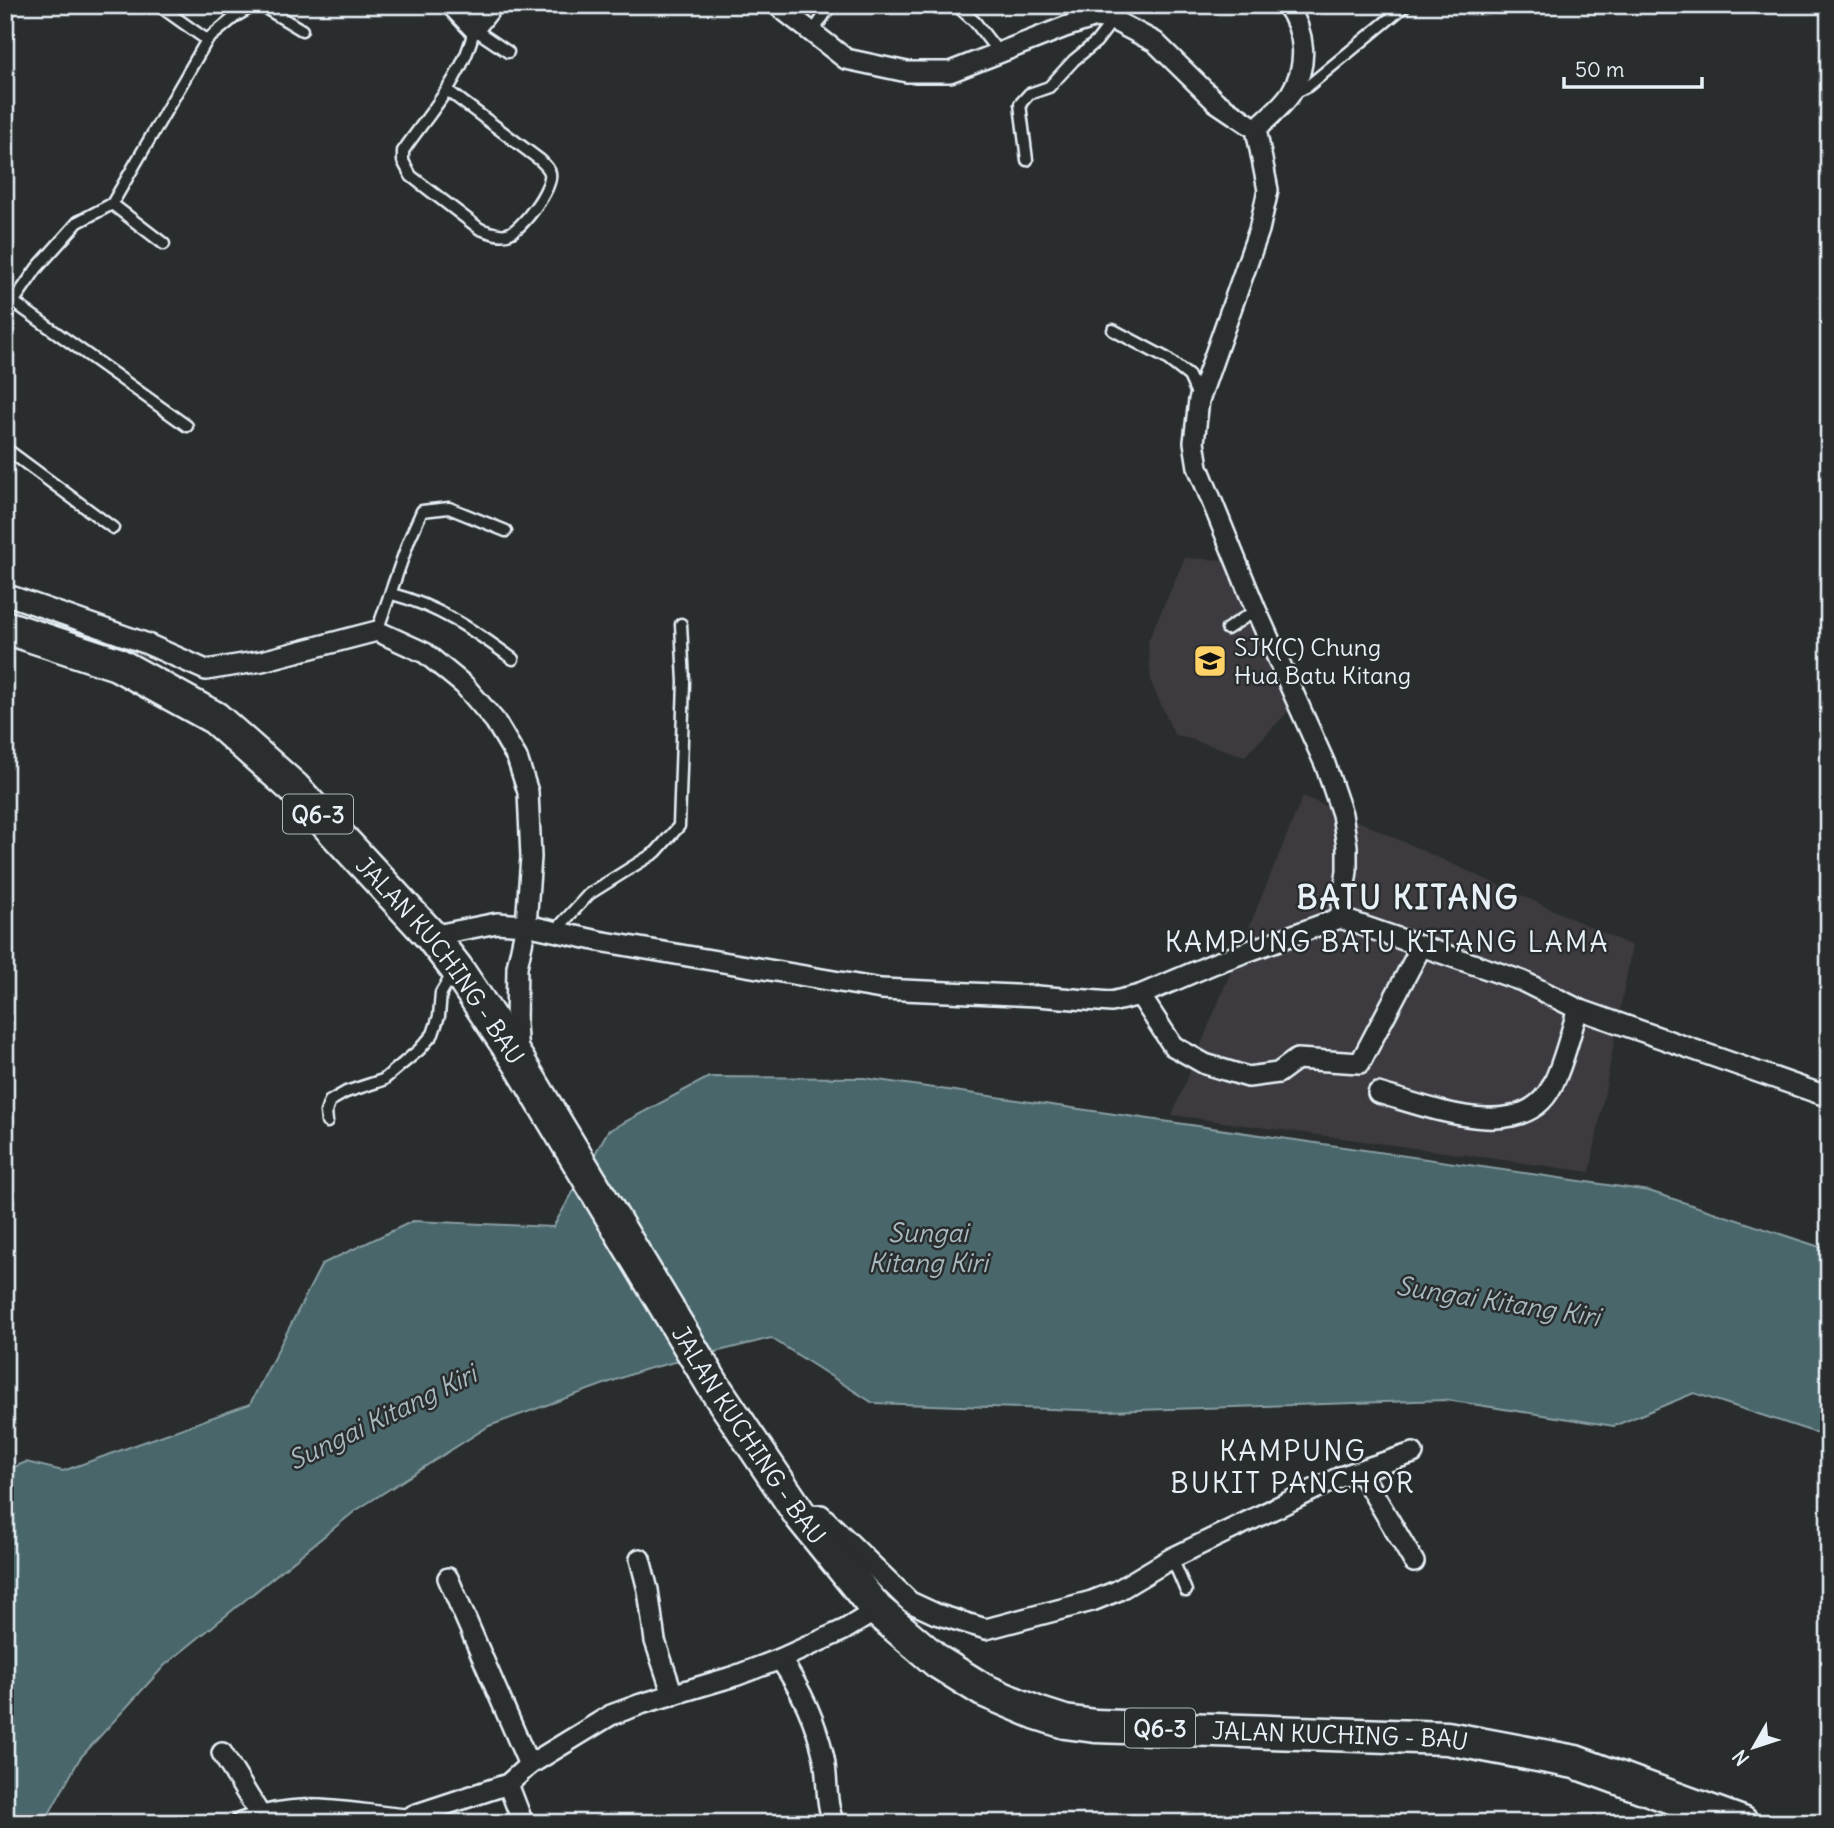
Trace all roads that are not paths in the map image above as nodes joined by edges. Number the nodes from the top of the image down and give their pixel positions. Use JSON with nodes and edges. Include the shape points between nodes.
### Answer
{"nodes":[{"id":1,"x":158,"y":5,"type":"edge"},
{"id":2,"x":257,"y":5,"type":"edge"},
{"id":3,"x":451,"y":5,"type":"edge"},
{"id":4,"x":493,"y":5,"type":"edge"},
{"id":5,"x":777,"y":5,"type":"edge"},
{"id":6,"x":831,"y":5,"type":"edge"},
{"id":7,"x":956,"y":5,"type":"edge"},
{"id":8,"x":1287,"y":5,"type":"edge"},
{"id":9,"x":1406,"y":5,"type":"edge"},
{"id":10,"x":1104,"y":14,"type":"edge"},
{"id":11,"x":474,"y":29,"type":"junction"},
{"id":12,"x":302,"y":30,"type":"dead end"},
{"id":13,"x":812,"y":34,"type":"junction"},
{"id":14,"x":207,"y":40,"type":"junction"},
{"id":15,"x":508,"y":52,"type":"dead end"},
{"id":16,"x":999,"y":54,"type":"junction"},
{"id":17,"x":447,"y":90,"type":"junction"},
{"id":18,"x":1290,"y":95,"type":"junction"},
{"id":19,"x":1256,"y":129,"type":"junction"},
{"id":20,"x":1027,"y":160,"type":"dead end"},
{"id":21,"x":111,"y":204,"type":"junction"},
{"id":22,"x":164,"y":244,"type":"dead end"},
{"id":23,"x":15,"y":303,"type":"junction"},
{"id":24,"x":5,"y":314,"type":"edge"},
{"id":25,"x":1113,"y":330,"type":"dead end"},
{"id":26,"x":1199,"y":400,"type":"junction"},
{"id":27,"x":187,"y":426,"type":"dead end"},
{"id":28,"x":5,"y":448,"type":"edge"},
{"id":29,"x":113,"y":528,"type":"dead end"},
{"id":30,"x":506,"y":531,"type":"dead end"},
{"id":31,"x":5,"y":594,"type":"edge"},
{"id":32,"x":392,"y":594,"type":"junction"},
{"id":33,"x":1256,"y":610,"type":"junction"},
{"id":34,"x":681,"y":624,"type":"dead end"},
{"id":35,"x":5,"y":627,"type":"edge"},
{"id":36,"x":1227,"y":629,"type":"dead end"},
{"id":37,"x":377,"y":631,"type":"junction"},
{"id":38,"x":513,"y":659,"type":"dead end"},
{"id":39,"x":1340,"y":918,"type":"junction"},
{"id":40,"x":526,"y":925,"type":"junction"},
{"id":41,"x":556,"y":930,"type":"junction"},
{"id":42,"x":431,"y":936,"type":"junction"},
{"id":43,"x":1421,"y":947,"type":"junction"},
{"id":44,"x":456,"y":968,"type":"junction"},
{"id":45,"x":1140,"y":995,"type":"junction"},
{"id":46,"x":1578,"y":1009,"type":"junction"},
{"id":47,"x":519,"y":1062,"type":"junction"},
{"id":48,"x":1378,"y":1093,"type":"dead end"},
{"id":49,"x":1829,"y":1097,"type":"edge"},
{"id":50,"x":327,"y":1122,"type":"dead end"},
{"id":51,"x":1413,"y":1453,"type":"dead end"},
{"id":52,"x":1360,"y":1471,"type":"junction"},
{"id":53,"x":801,"y":1516,"type":"junction"},
{"id":54,"x":1172,"y":1558,"type":"junction"},
{"id":55,"x":640,"y":1559,"type":"dead end"},
{"id":56,"x":1414,"y":1562,"type":"dead end"},
{"id":57,"x":448,"y":1578,"type":"dead end"},
{"id":58,"x":1186,"y":1591,"type":"dead end"},
{"id":59,"x":877,"y":1610,"type":"junction"},
{"id":60,"x":780,"y":1659,"type":"junction"},
{"id":61,"x":673,"y":1695,"type":"junction"},
{"id":62,"x":222,"y":1753,"type":"dead end"},
{"id":63,"x":529,"y":1765,"type":"junction"},
{"id":64,"x":508,"y":1784,"type":"junction"},
{"id":65,"x":247,"y":1821,"type":"edge"},
{"id":66,"x":406,"y":1821,"type":"edge"},
{"id":67,"x":523,"y":1823,"type":"edge"},
{"id":68,"x":834,"y":1823,"type":"edge"},
{"id":69,"x":1742,"y":1823,"type":"edge"}],
"edges":[{"from":1,"to":14,"type":"lane"},
{"from":2,"to":12,"type":"lane"},
{"from":2,"to":14,"type":"lane"},
{"from":3,"to":11,"type":"street"},
{"from":4,"to":11,"type":"street"},
{"from":5,"to":13,"type":"street"},
{"from":6,"to":13,"type":"lane"},
{"from":7,"to":16,"type":"lane"},
{"from":8,"to":18,"type":"street","via":[[1304,50]]},
{"from":9,"to":18,"type":"lane","via":[[1308,86]]},
{"from":10,"to":16,"type":"street"},
{"from":10,"to":19,"type":"street","via":[[1154,42],[1216,102]]},
{"from":10,"to":20,"type":"lane","via":[[1096,42],[1049,87],[1029,94],[1020,104]]},
{"from":11,"to":15,"type":"lane"},
{"from":11,"to":17,"type":"lane","via":[[470,49]]},
{"from":13,"to":16,"type":"street","via":[[845,59],[907,72],[950,72]]},
{"from":14,"to":21,"type":"lane"},
{"from":17,"to":17,"type":"lane","via":[[403,151],[403,161],[411,176],[480,229],[505,235],[517,231],[550,183],[550,171]]},
{"from":18,"to":19,"type":"street"},
{"from":19,"to":26,"type":"street","via":[[1268,190],[1259,230]]},
{"from":21,"to":22,"type":"lane"},
{"from":21,"to":23,"type":"lane","via":[[78,222],[37,268]]},
{"from":23,"to":24,"type":"lane"},
{"from":23,"to":27,"type":"lane"},
{"from":25,"to":26,"type":"lane","via":[[1189,376]]},
{"from":26,"to":33,"type":"street","via":[[1194,442],[1198,467]]},
{"from":28,"to":29,"type":"lane"},
{"from":30,"to":32,"type":"lane","via":[[449,508],[422,511]]},
{"from":31,"to":37,"type":"street","via":[[145,643],[206,670],[262,661]]},
{"from":32,"to":37,"type":"lane"},
{"from":32,"to":38,"type":"lane","via":[[445,614]]},
{"from":33,"to":36,"type":"lane"},
{"from":33,"to":39,"type":"street","via":[[1325,764],[1342,814],[1347,871]]},
{"from":34,"to":41,"type":"lane","via":[[684,682],[679,826],[656,852],[589,894]]},
{"from":35,"to":42,"type":"main road","name":"JALAN KUCHING - BAU","number":"Q6-3","via":[[117,664],[215,718],[293,788]]},
{"from":37,"to":40,"type":"street","via":[[425,653],[464,685],[495,721],[517,758],[529,805]]},
{"from":39,"to":43,"type":"street"},
{"from":39,"to":45,"type":"street"},
{"from":40,"to":41,"type":"street"},
{"from":40,"to":42,"type":"street","via":[[497,923]]},
{"from":40,"to":47,"type":"street","via":[[517,967]]},
{"from":41,"to":45,"type":"street","via":[[881,989],[1111,1002]]},
{"from":42,"to":44,"type":"main road","name":"JALAN KUCHING - BAU","number":"Q6-3"},
{"from":43,"to":45,"type":"street","via":[[1360,1063],[1297,1059],[1278,1073],[1248,1077],[1205,1064],[1173,1046]]},
{"from":43,"to":46,"type":"street","via":[[1522,981]]},
{"from":44,"to":47,"type":"main road","name":"JALAN KUCHING - BAU","number":"Q6-3"},
{"from":44,"to":50,"type":"lane","via":[[442,993],[433,1034],[383,1080],[330,1101]]},
{"from":46,"to":48,"type":"street","via":[[1552,1086],[1541,1103],[1524,1115],[1473,1117]]},
{"from":46,"to":49,"type":"street"},
{"from":47,"to":53,"type":"main road","name":"JALAN KUCHING - BAU","number":"Q6-3","via":[[713,1385]]},
{"from":51,"to":52,"type":"street"},
{"from":52,"to":54,"type":"street"},
{"from":52,"to":56,"type":"street"},
{"from":53,"to":54,"type":"street","via":[[821,1515],[910,1602],[986,1629],[1092,1601]]},
{"from":53,"to":59,"type":"main road","name":"JALAN KUCHING - BAU","number":"Q6-3"},
{"from":54,"to":58,"type":"lane"},
{"from":55,"to":61,"type":"street","via":[[655,1641]]},
{"from":57,"to":63,"type":"street"},
{"from":59,"to":60,"type":"street"},
{"from":59,"to":69,"type":"main road","name":"JALAN KUCHING - BAU","number":"Q6-3","via":[[938,1662],[983,1690],[1065,1722],[1447,1738],[1575,1762]]},
{"from":60,"to":61,"type":"street"},
{"from":60,"to":68,"type":"street","via":[[806,1702],[817,1732]]},
{"from":61,"to":63,"type":"street","via":[[611,1715]]},
{"from":62,"to":65,"type":"street"},
{"from":63,"to":64,"type":"street"},
{"from":64,"to":66,"type":"street"},
{"from":64,"to":67,"type":"street"},
{"from":65,"to":66,"type":"street","via":[[317,1808]]}]}
